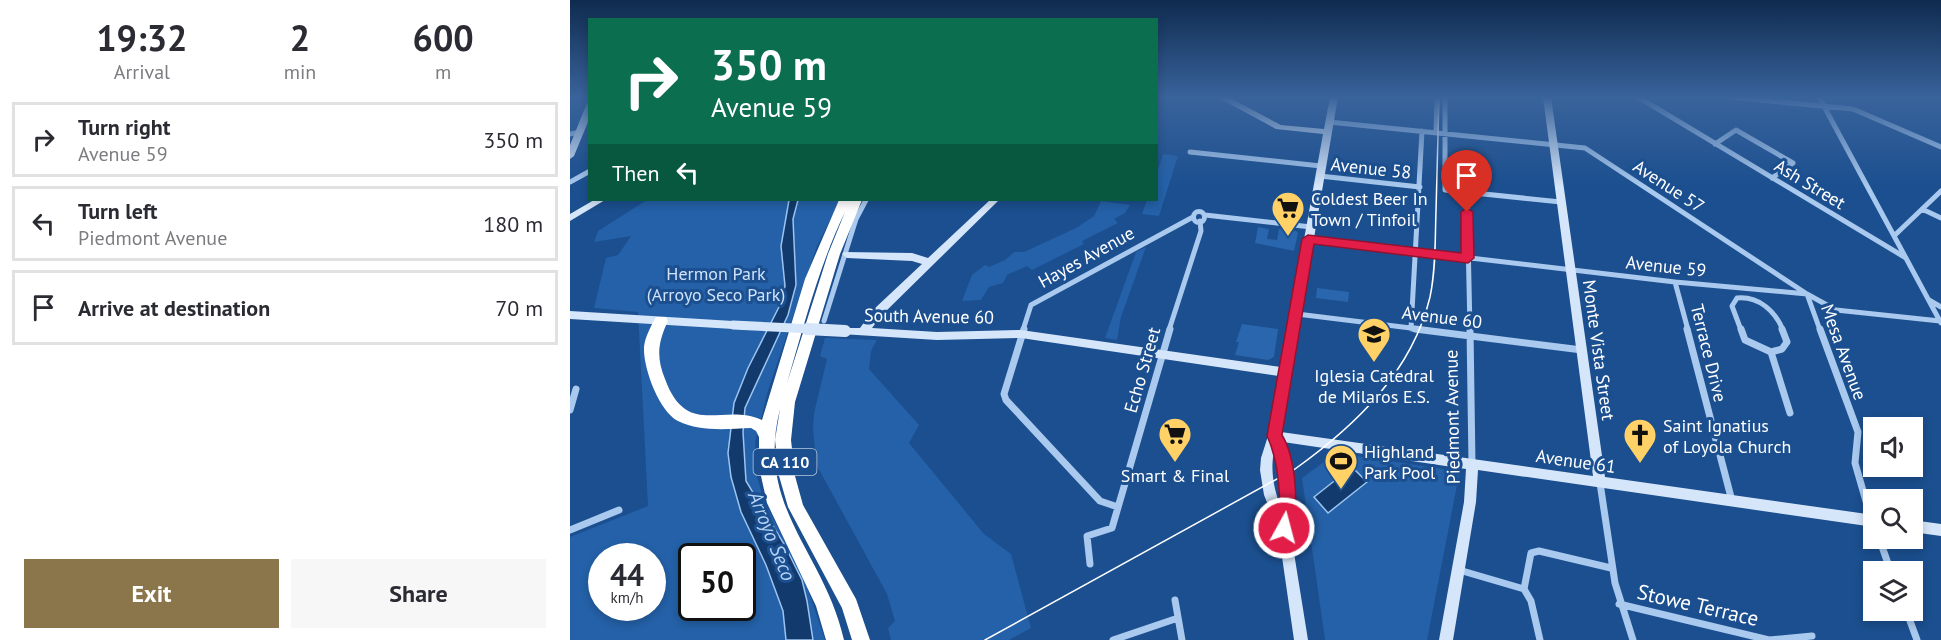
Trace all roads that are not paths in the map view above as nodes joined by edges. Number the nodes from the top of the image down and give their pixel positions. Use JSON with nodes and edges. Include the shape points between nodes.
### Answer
{"nodes":[{"id":1,"x":582,"y":127,"type":"edge"},
{"id":2,"x":1279,"y":127,"type":"edge"},
{"id":3,"x":1328,"y":127,"type":"edge"},
{"id":4,"x":1379,"y":127,"type":"edge"},
{"id":5,"x":1436,"y":127,"type":"edge"},
{"id":6,"x":1445,"y":127,"type":"edge"},
{"id":7,"x":1551,"y":127,"type":"edge"},
{"id":8,"x":1688,"y":127,"type":"edge"},
{"id":9,"x":1835,"y":127,"type":"edge"},
{"id":10,"x":1896,"y":127,"type":"edge"},
{"id":11,"x":1422,"y":131,"type":"junction"},
{"id":12,"x":580,"y":132,"type":"junction"},
{"id":13,"x":1327,"y":132,"type":"junction"},
{"id":14,"x":1436,"y":133,"type":"junction"},
{"id":15,"x":570,"y":134,"type":"edge"},
{"id":16,"x":1445,"y":134,"type":"junction"},
{"id":17,"x":1553,"y":144,"type":"junction"},
{"id":18,"x":1716,"y":144,"type":"junction"},
{"id":19,"x":1941,"y":147,"type":"edge"},
{"id":20,"x":1190,"y":152,"type":"dead end"},
{"id":21,"x":570,"y":156,"type":"edge"},
{"id":22,"x":1320,"y":171,"type":"junction"},
{"id":23,"x":588,"y":172,"type":"edge"},
{"id":24,"x":1772,"y":178,"type":"junction"},
{"id":25,"x":570,"y":182,"type":"edge"},
{"id":26,"x":1420,"y":187,"type":"junction"},
{"id":27,"x":1941,"y":191,"type":"edge"},
{"id":28,"x":1467,"y":192,"type":"junction"},
{"id":29,"x":598,"y":201,"type":"edge"},
{"id":30,"x":844,"y":201,"type":"edge"},
{"id":31,"x":856,"y":201,"type":"edge"},
{"id":32,"x":865,"y":201,"type":"edge"},
{"id":33,"x":994,"y":201,"type":"edge"},
{"id":34,"x":1561,"y":202,"type":"junction"},
{"id":35,"x":1922,"y":209,"type":"junction"},
{"id":36,"x":1205,"y":215,"type":"junction"},
{"id":37,"x":1193,"y":217,"type":"junction"},
{"id":38,"x":570,"y":218,"type":"edge"},
{"id":39,"x":1941,"y":218,"type":"edge"},
{"id":40,"x":1200,"y":221,"type":"junction"},
{"id":41,"x":1311,"y":227,"type":"junction"},
{"id":42,"x":1895,"y":235,"type":"junction"},
{"id":43,"x":1308,"y":239,"type":"junction"},
{"id":44,"x":840,"y":240,"type":"junction"},
{"id":45,"x":1417,"y":252,"type":"junction"},
{"id":46,"x":847,"y":254,"type":"junction"},
{"id":47,"x":1468,"y":258,"type":"junction"},
{"id":48,"x":1906,"y":258,"type":"junction"},
{"id":49,"x":928,"y":262,"type":"junction"},
{"id":50,"x":1571,"y":270,"type":"junction"},
{"id":51,"x":827,"y":274,"type":"junction"},
{"id":52,"x":1676,"y":282,"type":"junction"},
{"id":53,"x":1743,"y":289,"type":"junction"},
{"id":54,"x":1807,"y":294,"type":"junction"},
{"id":55,"x":1746,"y":297,"type":"junction"},
{"id":56,"x":1928,"y":300,"type":"junction"},
{"id":57,"x":1941,"y":307,"type":"edge"},
{"id":58,"x":1297,"y":314,"type":"junction"},
{"id":59,"x":570,"y":315,"type":"edge"},
{"id":60,"x":661,"y":321,"type":"junction"},
{"id":61,"x":824,"y":321,"type":"dead end"},
{"id":62,"x":1940,"y":322,"type":"edge"},
{"id":63,"x":1411,"y":329,"type":"junction"},
{"id":64,"x":863,"y":332,"type":"junction"},
{"id":65,"x":1021,"y":334,"type":"junction"},
{"id":66,"x":1469,"y":336,"type":"junction"},
{"id":67,"x":1582,"y":350,"type":"junction"},
{"id":68,"x":1771,"y":352,"type":"junction"},
{"id":69,"x":1162,"y":354,"type":"junction"},
{"id":70,"x":1286,"y":372,"type":"junction"},
{"id":71,"x":778,"y":388,"type":"junction"},
{"id":72,"x":576,"y":389,"type":"dead end"},
{"id":73,"x":570,"y":410,"type":"edge"},
{"id":74,"x":1790,"y":413,"type":"dead end"},
{"id":75,"x":752,"y":422,"type":"junction"},
{"id":76,"x":1275,"y":436,"type":"junction"},
{"id":77,"x":767,"y":437,"type":"junction"},
{"id":78,"x":1472,"y":464,"type":"junction"},
{"id":79,"x":1600,"y":483,"type":"junction"},
{"id":80,"x":1863,"y":489,"type":"edge"},
{"id":81,"x":1732,"y":501,"type":"junction"},
{"id":82,"x":1118,"y":507,"type":"junction"},
{"id":83,"x":619,"y":510,"type":"dead end"},
{"id":84,"x":1863,"y":521,"type":"edge"},
{"id":85,"x":1923,"y":528,"type":"edge"},
{"id":86,"x":570,"y":530,"type":"edge"},
{"id":87,"x":1941,"y":530,"type":"edge"},
{"id":88,"x":1090,"y":564,"type":"dead end"},
{"id":89,"x":1611,"y":568,"type":"junction"},
{"id":90,"x":1458,"y":570,"type":"junction"},
{"id":91,"x":1524,"y":589,"type":"junction"},
{"id":92,"x":1175,"y":600,"type":"dead end"},
{"id":93,"x":1619,"y":604,"type":"junction"},
{"id":94,"x":1178,"y":618,"type":"junction"},
{"id":95,"x":1910,"y":621,"type":"edge"},
{"id":96,"x":1812,"y":636,"type":"dead end"},
{"id":97,"x":835,"y":640,"type":"edge"},
{"id":98,"x":861,"y":640,"type":"edge"},
{"id":99,"x":1113,"y":640,"type":"edge"},
{"id":100,"x":1182,"y":640,"type":"edge"},
{"id":101,"x":1301,"y":640,"type":"edge"},
{"id":102,"x":1446,"y":640,"type":"edge"},
{"id":103,"x":1540,"y":640,"type":"edge"},
{"id":104,"x":1633,"y":640,"type":"edge"},
{"id":105,"x":1917,"y":640,"type":"edge"}],
"edges":[{"from":1,"to":12,"type":"street"},
{"from":2,"to":13,"type":"street"},
{"from":3,"to":13,"type":"street"},
{"from":4,"to":11,"type":"street","name":"Avenue 57"},
{"from":5,"to":14,"type":"street"},
{"from":6,"to":16,"type":"street"},
{"from":7,"to":17,"type":"street","name":"Monte Vista Street"},
{"from":8,"to":18,"type":"street","name":"Ash Street"},
{"from":9,"to":42,"type":"street"},
{"from":10,"to":19,"type":"street"},
{"from":11,"to":14,"type":"street","name":"Avenue 57"},
{"from":11,"to":26,"type":"street"},
{"from":12,"to":15,"type":"street"},
{"from":12,"to":21,"type":"street"},
{"from":13,"to":22,"type":"street"},
{"from":14,"to":16,"type":"street","name":"Avenue 57"},
{"from":16,"to":17,"type":"street","name":"Avenue 57"},
{"from":16,"to":28,"type":"street","via":[[1446,190]]},
{"from":17,"to":34,"type":"street","name":"Monte Vista Street"},
{"from":17,"to":54,"type":"street","name":"Avenue 57","via":[[1585,148]]},
{"from":18,"to":24,"type":"street","name":"Ash Street"},
{"from":18,"to":24,"type":"street","via":[[1737,130],[1793,163]]},
{"from":20,"to":22,"type":"street","name":"Avenue 58"},
{"from":22,"to":26,"type":"street","name":"Avenue 58"},
{"from":22,"to":41,"type":"street"},
{"from":23,"to":25,"type":"street"},
{"from":24,"to":48,"type":"street","name":"Ash Street"},
{"from":26,"to":45,"type":"street"},
{"from":27,"to":35,"type":"street"},
{"from":28,"to":34,"type":"street"},
{"from":28,"to":47,"type":"street","name":"Piedmont Avenue"},
{"from":29,"to":38,"type":"street"},
{"from":30,"to":71,"type":"highway","number":"CA 110","via":[[827,236]]},
{"from":31,"to":44,"type":"highway","number":"CA 110"},
{"from":32,"to":46,"type":"street","via":[[856,219]]},
{"from":33,"to":49,"type":"street"},
{"from":34,"to":50,"type":"street","name":"Monte Vista Street"},
{"from":35,"to":39,"type":"street"},
{"from":35,"to":42,"type":"street"},
{"from":36,"to":37,"type":"street","name":"Hayes Avenue","via":[[1198,213]]},
{"from":36,"to":40,"type":"street"},
{"from":36,"to":41,"type":"street","name":"Hayes Avenue"},
{"from":37,"to":40,"type":"street"},
{"from":37,"to":65,"type":"street","name":"Hayes Avenue","via":[[1034,302]]},
{"from":40,"to":69,"type":"street","name":"Echo Street","via":[[1201,231]]},
{"from":41,"to":43,"type":"street"},
{"from":42,"to":48,"type":"street"},
{"from":43,"to":45,"type":"street","name":"Avenue 59"},
{"from":43,"to":58,"type":"street"},
{"from":44,"to":46,"type":"highway"},
{"from":44,"to":51,"type":"highway","number":"CA 110"},
{"from":45,"to":47,"type":"street","name":"Avenue 59"},
{"from":45,"to":63,"type":"street"},
{"from":46,"to":49,"type":"street","via":[[912,257]]},
{"from":46,"to":51,"type":"highway"},
{"from":46,"to":61,"type":"street"},
{"from":47,"to":50,"type":"street","name":"Avenue 59"},
{"from":47,"to":66,"type":"street","name":"Piedmont Avenue"},
{"from":48,"to":56,"type":"street"},
{"from":49,"to":64,"type":"street"},
{"from":50,"to":52,"type":"street","name":"Avenue 59"},
{"from":50,"to":67,"type":"street","name":"Monte Vista Street"},
{"from":51,"to":98,"type":"highway","number":"CA 110","via":[[788,402],[784,457],[796,507],[850,604]]},
{"from":52,"to":53,"type":"street","name":"Avenue 59"},
{"from":52,"to":81,"type":"street","name":"Terrace Drive"},
{"from":53,"to":54,"type":"street","name":"Avenue 59"},
{"from":53,"to":55,"type":"street"},
{"from":54,"to":62,"type":"street","name":"Avenue 57","via":[[1836,310]]},
{"from":54,"to":80,"type":"street","name":"Mesa Avenue","via":[[1858,432],[1855,463]]},
{"from":55,"to":68,"type":"street","via":[[1737,298],[1732,306],[1736,322],[1745,340]]},
{"from":55,"to":68,"type":"street","via":[[1774,311],[1784,329],[1787,342],[1782,349]]},
{"from":56,"to":57,"type":"street"},
{"from":56,"to":62,"type":"street"},
{"from":58,"to":63,"type":"street","name":"Avenue 60"},
{"from":58,"to":70,"type":"street"},
{"from":59,"to":60,"type":"street","name":"South Avenue 60"},
{"from":60,"to":64,"type":"street","name":"South Avenue 60","bridge":true},
{"from":60,"to":75,"type":"highway","via":[[651,356],[671,406],[680,415],[702,420]]},
{"from":63,"to":66,"type":"street","name":"Avenue 60"},
{"from":64,"to":65,"type":"street","name":"South Avenue 60","via":[[937,336]]},
{"from":65,"to":69,"type":"street","name":"South Avenue 60"},
{"from":65,"to":82,"type":"street","name":"Hayes Avenue","via":[[1004,394],[1006,400],[1100,501]]},
{"from":66,"to":67,"type":"street","name":"Avenue 60"},
{"from":66,"to":78,"type":"street","name":"Piedmont Avenue"},
{"from":67,"to":79,"type":"street","name":"Monte Vista Street"},
{"from":68,"to":74,"type":"street"},
{"from":69,"to":70,"type":"street","name":"South Avenue 60"},
{"from":69,"to":82,"type":"street","name":"Echo Street"},
{"from":70,"to":76,"type":"street"},
{"from":71,"to":75,"type":"highway"},
{"from":71,"to":77,"type":"highway","number":"CA 110"},
{"from":72,"to":73,"type":"street"},
{"from":75,"to":77,"type":"highway"},
{"from":76,"to":78,"type":"street","name":"Avenue 61"},
{"from":76,"to":101,"type":"street","via":[[1281,447],[1286,481],[1288,509],[1284,528]]},
{"from":77,"to":97,"type":"highway","number":"CA 110","via":[[766,463],[775,503],[816,580]]},
{"from":78,"to":79,"type":"street","name":"Avenue 61"},
{"from":78,"to":90,"type":"street","name":"Piedmont Avenue"},
{"from":79,"to":81,"type":"street","name":"Avenue 61"},
{"from":79,"to":89,"type":"street","name":"Monte Vista Street"},
{"from":81,"to":84,"type":"street","name":"Avenue 61"},
{"from":82,"to":88,"type":"street","name":"Echo Street","via":[[1112,528],[1087,536]]},
{"from":83,"to":86,"type":"street"},
{"from":85,"to":87,"type":"street"},
{"from":89,"to":91,"type":"street","via":[[1539,550],[1529,560]]},
{"from":89,"to":93,"type":"street","name":"Monte Vista Street"},
{"from":90,"to":91,"type":"street"},
{"from":90,"to":102,"type":"street","name":"Piedmont Avenue"},
{"from":91,"to":103,"type":"street","via":[[1534,605]]},
{"from":92,"to":94,"type":"street"},
{"from":93,"to":96,"type":"street","name":"Stowe Terrace","via":[[1769,640]]},
{"from":93,"to":104,"type":"street","name":"Monte Vista Street"},
{"from":94,"to":99,"type":"street"},
{"from":94,"to":100,"type":"street"},
{"from":95,"to":105,"type":"street"}]}
